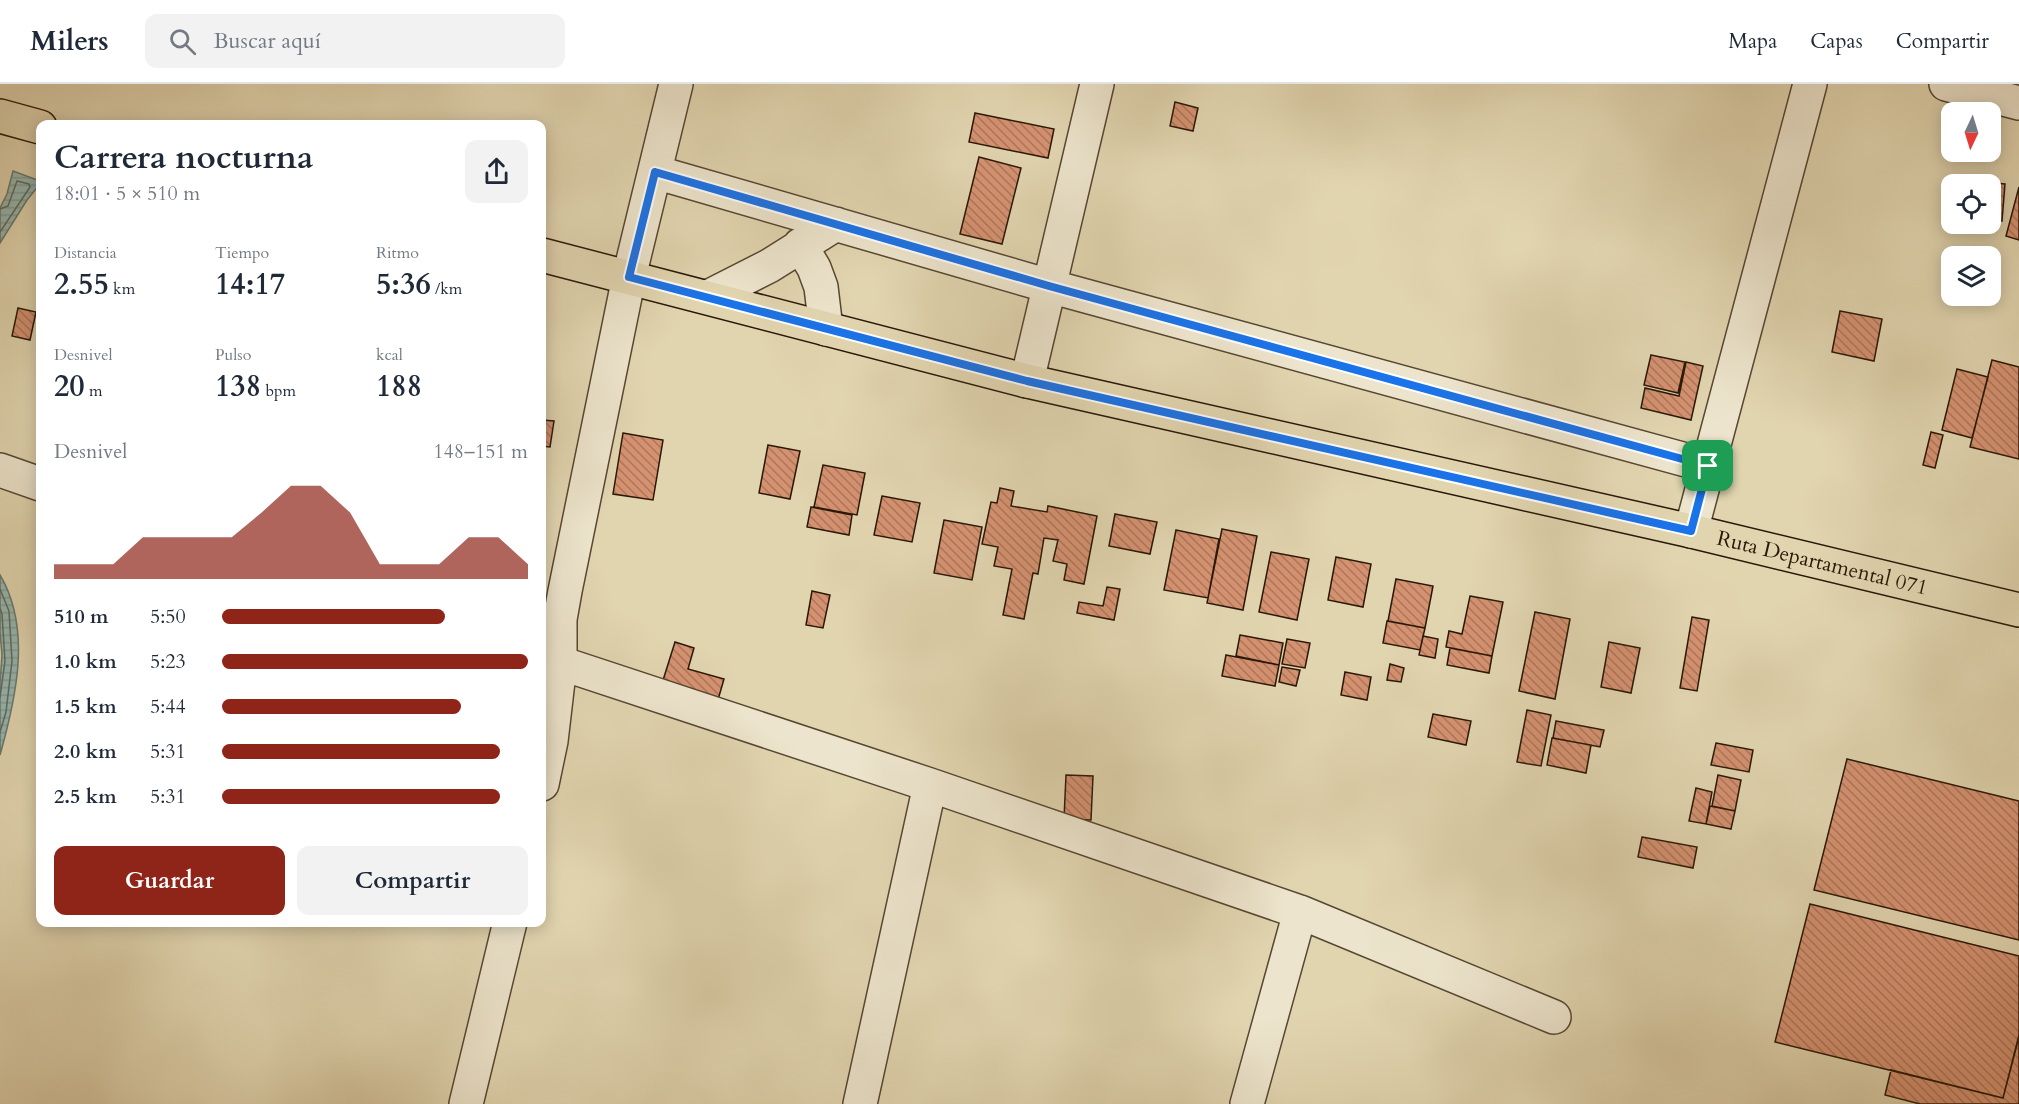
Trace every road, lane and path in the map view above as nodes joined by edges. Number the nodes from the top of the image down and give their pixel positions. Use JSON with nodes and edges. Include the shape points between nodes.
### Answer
{"nodes":[{"id":1,"x":676,"y":84,"type":"edge"},
{"id":2,"x":1097,"y":84,"type":"edge"},
{"id":3,"x":1810,"y":84,"type":"edge"},
{"id":4,"x":1946,"y":84,"type":"edge"},
{"id":5,"x":2019,"y":103,"type":"edge"},
{"id":6,"x":0,"y":116,"type":"edge"},
{"id":7,"x":36,"y":126,"type":"edge"},
{"id":8,"x":655,"y":172,"type":"junction"},
{"id":9,"x":836,"y":224,"type":"junction"},
{"id":10,"x":800,"y":245,"type":"junction"},
{"id":11,"x":546,"y":256,"type":"edge"},
{"id":12,"x":629,"y":277,"type":"junction"},
{"id":13,"x":1049,"y":286,"type":"junction"},
{"id":14,"x":708,"y":297,"type":"junction"},
{"id":15,"x":826,"y":329,"type":"junction"},
{"id":16,"x":1027,"y":381,"type":"junction"},
{"id":17,"x":1708,"y":466,"type":"junction"},
{"id":18,"x":0,"y":470,"type":"edge"},
{"id":19,"x":36,"y":483,"type":"edge"},
{"id":20,"x":1691,"y":531,"type":"junction"},
{"id":21,"x":2019,"y":609,"type":"edge"},
{"id":22,"x":551,"y":661,"type":"edge"},
{"id":23,"x":546,"y":765,"type":"edge"},
{"id":24,"x":930,"y":785,"type":"junction"},
{"id":25,"x":1300,"y":912,"type":"junction"},
{"id":26,"x":509,"y":927,"type":"edge"},
{"id":27,"x":1554,"y":1017,"type":"dead end"},
{"id":28,"x":466,"y":1104,"type":"edge"},
{"id":29,"x":860,"y":1104,"type":"edge"},
{"id":30,"x":1246,"y":1104,"type":"edge"}],
"edges":[{"from":1,"to":8,"type":"street"},
{"from":2,"to":13,"type":"street"},
{"from":3,"to":17,"type":"street"},
{"from":4,"to":5,"type":"street"},
{"from":6,"to":7,"type":"main road"},
{"from":8,"to":9,"type":"street"},
{"from":8,"to":12,"type":"street"},
{"from":9,"to":10,"type":"street"},
{"from":9,"to":13,"type":"street"},
{"from":10,"to":14,"type":"street","via":[[769,266]]},
{"from":10,"to":15,"type":"street","via":[[821,287]]},
{"from":11,"to":12,"type":"main road","name":"Ruta Departamental 071"},
{"from":12,"to":14,"type":"main road","name":"Ruta Departamental 071"},
{"from":12,"to":22,"type":"street"},
{"from":13,"to":16,"type":"street"},
{"from":13,"to":17,"type":"street"},
{"from":14,"to":15,"type":"main road","name":"Ruta Departamental 071"},
{"from":15,"to":16,"type":"main road","name":"Ruta Departamental 071"},
{"from":16,"to":20,"type":"main road","name":"Ruta Departamental 071"},
{"from":17,"to":20,"type":"street"},
{"from":18,"to":19,"type":"street"},
{"from":20,"to":21,"type":"main road","name":"Ruta Departamental 071"},
{"from":22,"to":23,"type":"street","via":[[551,741]]},
{"from":22,"to":24,"type":"street"},
{"from":24,"to":25,"type":"street"},
{"from":24,"to":29,"type":"street"},
{"from":25,"to":27,"type":"street"},
{"from":25,"to":30,"type":"street"},
{"from":26,"to":28,"type":"street"}]}
